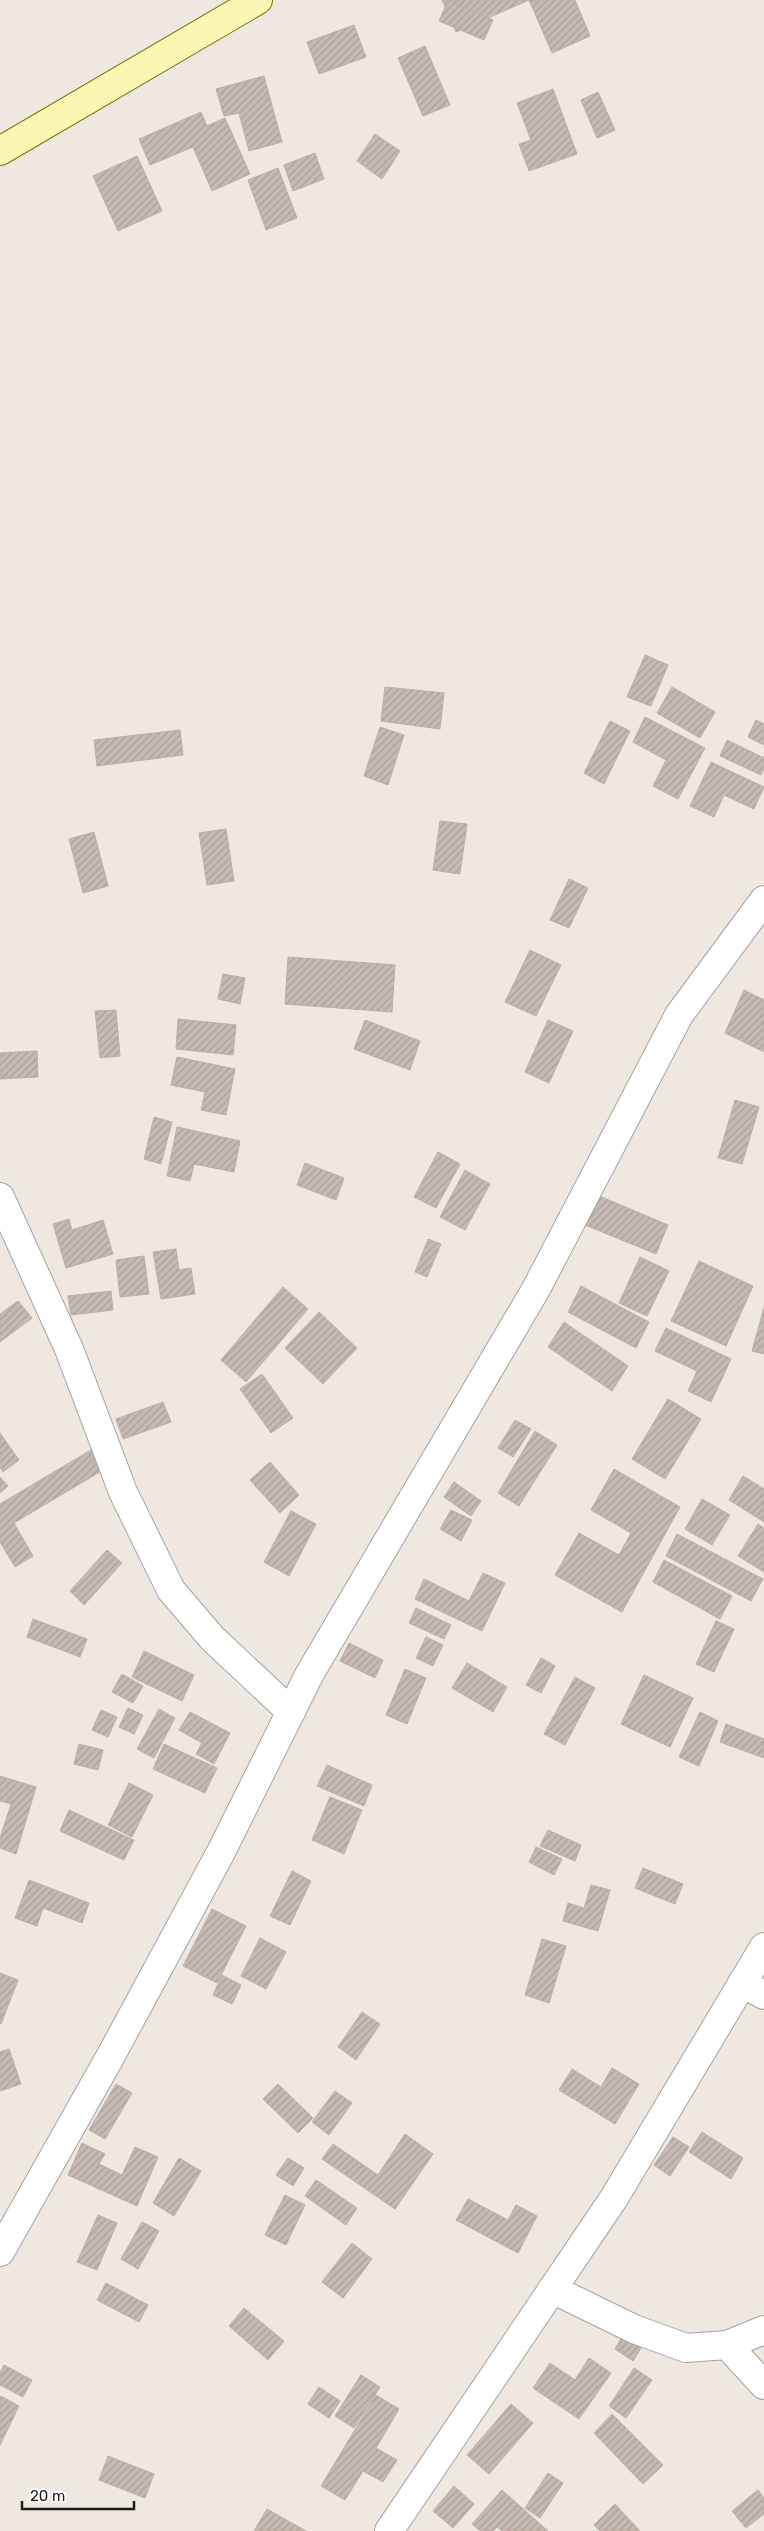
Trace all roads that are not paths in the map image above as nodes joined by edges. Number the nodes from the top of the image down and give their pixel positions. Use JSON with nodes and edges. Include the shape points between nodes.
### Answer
{"nodes":[{"id":1,"x":258,"y":0,"type":"edge"},
{"id":2,"x":0,"y":151,"type":"edge"},
{"id":3,"x":764,"y":900,"type":"edge"},
{"id":4,"x":0,"y":1197,"type":"edge"},
{"id":5,"x":291,"y":1712,"type":"junction"},
{"id":6,"x":764,"y":1947,"type":"edge"},
{"id":7,"x":753,"y":1989,"type":"edge"},
{"id":8,"x":0,"y":2252,"type":"edge"},
{"id":9,"x":552,"y":2289,"type":"junction"},
{"id":10,"x":764,"y":2330,"type":"edge"},
{"id":11,"x":727,"y":2345,"type":"junction"},
{"id":12,"x":764,"y":2385,"type":"edge"},
{"id":13,"x":389,"y":2531,"type":"edge"}],
"edges":[{"from":1,"to":2,"type":"street"},
{"from":3,"to":5,"type":"street","via":[[680,1015],[536,1289],[333,1634]]},
{"from":4,"to":5,"type":"street","via":[[69,1349],[122,1492],[171,1590],[212,1638]]},
{"from":5,"to":8,"type":"street","via":[[109,2059]]},
{"from":6,"to":7,"type":"street"},
{"from":7,"to":9,"type":"street"},
{"from":9,"to":11,"type":"street","via":[[634,2329],[686,2348]]},
{"from":9,"to":13,"type":"street"},
{"from":10,"to":11,"type":"street"},
{"from":11,"to":12,"type":"street"}]}
